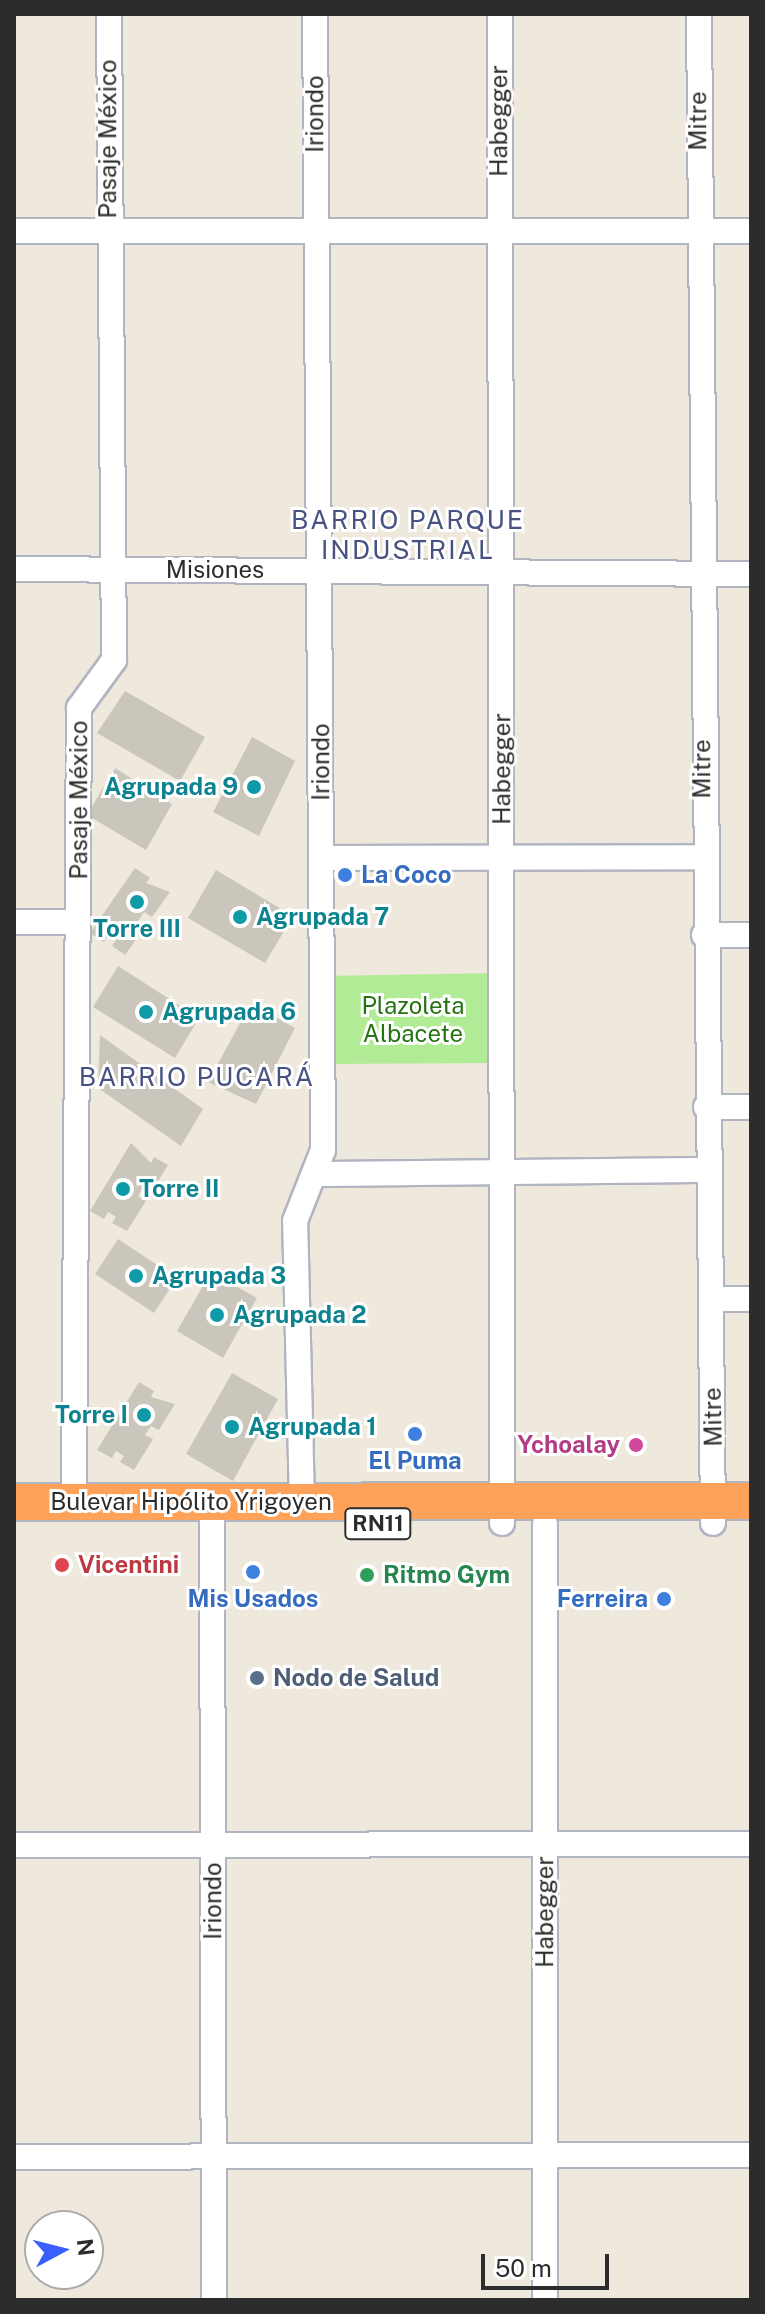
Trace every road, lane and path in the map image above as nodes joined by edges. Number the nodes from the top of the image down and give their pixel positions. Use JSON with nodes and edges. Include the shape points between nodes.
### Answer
{"nodes":[{"id":1,"x":109,"y":14,"type":"edge"},
{"id":2,"x":315,"y":14,"type":"edge"},
{"id":3,"x":500,"y":14,"type":"edge"},
{"id":4,"x":699,"y":14,"type":"edge"},
{"id":5,"x":14,"y":231,"type":"edge"},
{"id":6,"x":315,"y":231,"type":"junction"},
{"id":7,"x":751,"y":231,"type":"edge"},
{"id":8,"x":108,"y":232,"type":"junction"},
{"id":9,"x":498,"y":232,"type":"junction"},
{"id":10,"x":698,"y":232,"type":"junction"},
{"id":11,"x":14,"y":569,"type":"edge"},
{"id":12,"x":113,"y":569,"type":"junction"},
{"id":13,"x":319,"y":571,"type":"junction"},
{"id":14,"x":501,"y":572,"type":"junction"},
{"id":15,"x":701,"y":574,"type":"junction"},
{"id":16,"x":751,"y":574,"type":"edge"},
{"id":17,"x":502,"y":857,"type":"junction"},
{"id":18,"x":703,"y":857,"type":"junction"},
{"id":19,"x":321,"y":858,"type":"junction"},
{"id":20,"x":14,"y":922,"type":"edge"},
{"id":21,"x":78,"y":922,"type":"junction"},
{"id":22,"x":704,"y":935,"type":"junction"},
{"id":23,"x":751,"y":935,"type":"edge"},
{"id":24,"x":706,"y":1107,"type":"junction"},
{"id":25,"x":751,"y":1107,"type":"edge"},
{"id":26,"x":708,"y":1170,"type":"junction"},
{"id":27,"x":502,"y":1171,"type":"junction"},
{"id":28,"x":315,"y":1174,"type":"junction"},
{"id":29,"x":712,"y":1299,"type":"junction"},
{"id":30,"x":751,"y":1299,"type":"edge"},
{"id":31,"x":74,"y":1501,"type":"junction"},
{"id":32,"x":751,"y":1501,"type":"edge"},
{"id":33,"x":14,"y":1502,"type":"edge"},
{"id":34,"x":302,"y":1503,"type":"junction"},
{"id":35,"x":502,"y":1512,"type":"junction"},
{"id":36,"x":714,"y":1512,"type":"junction"},
{"id":37,"x":212,"y":1513,"type":"junction"},
{"id":38,"x":751,"y":1523,"type":"edge"},
{"id":39,"x":14,"y":1524,"type":"edge"},
{"id":40,"x":545,"y":1524,"type":"junction"},
{"id":41,"x":545,"y":1844,"type":"junction"},
{"id":42,"x":751,"y":1844,"type":"edge"},
{"id":43,"x":14,"y":1845,"type":"edge"},
{"id":44,"x":213,"y":1845,"type":"junction"},
{"id":45,"x":751,"y":2155,"type":"edge"},
{"id":46,"x":545,"y":2156,"type":"junction"},
{"id":47,"x":14,"y":2157,"type":"edge"},
{"id":48,"x":214,"y":2157,"type":"junction"},
{"id":49,"x":214,"y":2300,"type":"edge"},
{"id":50,"x":545,"y":2300,"type":"edge"}],
"edges":[{"from":1,"to":8,"type":"street","name":"Pasaje México"},
{"from":2,"to":6,"type":"street","name":"Iriondo"},
{"from":3,"to":9,"type":"street","name":"Habegger"},
{"from":4,"to":10,"type":"street","name":"Mitre"},
{"from":5,"to":8,"type":"street"},
{"from":6,"to":8,"type":"street"},
{"from":6,"to":9,"type":"street"},
{"from":6,"to":13,"type":"street","name":"Iriondo"},
{"from":7,"to":10,"type":"street"},
{"from":8,"to":12,"type":"street","name":"Pasaje México"},
{"from":9,"to":10,"type":"street"},
{"from":9,"to":14,"type":"street","name":"Habegger"},
{"from":10,"to":15,"type":"street","name":"Mitre"},
{"from":11,"to":12,"type":"street","name":"Misiones"},
{"from":12,"to":13,"type":"street","name":"Misiones"},
{"from":12,"to":21,"type":"street","name":"Pasaje México","via":[[114,660],[79,708]]},
{"from":13,"to":14,"type":"street","name":"Misiones"},
{"from":13,"to":19,"type":"street","name":"Iriondo"},
{"from":14,"to":15,"type":"street","name":"Misiones"},
{"from":14,"to":17,"type":"street","name":"Habegger"},
{"from":15,"to":16,"type":"street","name":"Misiones"},
{"from":15,"to":18,"type":"street","name":"Mitre"},
{"from":17,"to":18,"type":"street"},
{"from":17,"to":19,"type":"street"},
{"from":17,"to":27,"type":"street","name":"Habegger"},
{"from":18,"to":22,"type":"street","name":"Mitre"},
{"from":19,"to":28,"type":"street","name":"Iriondo","via":[[323,1150]]},
{"from":20,"to":21,"type":"street"},
{"from":21,"to":31,"type":"street","name":"Pasaje México"},
{"from":22,"to":23,"type":"street"},
{"from":22,"to":24,"type":"street","name":"Mitre"},
{"from":24,"to":25,"type":"street"},
{"from":24,"to":26,"type":"street","name":"Mitre"},
{"from":26,"to":27,"type":"street"},
{"from":26,"to":29,"type":"street","name":"Mitre"},
{"from":27,"to":28,"type":"street"},
{"from":27,"to":35,"type":"street","name":"Habegger"},
{"from":28,"to":34,"type":"street","name":"Iriondo","via":[[295,1221]]},
{"from":29,"to":30,"type":"street"},
{"from":29,"to":36,"type":"street","name":"Mitre"},
{"from":31,"to":33,"type":"highway","name":"Bulevar Hipólito Yrigoyen","number":"RN11"},
{"from":31,"to":37,"type":"highway","name":"Bulevar Hipólito Yrigoyen","number":"RN11"},
{"from":32,"to":36,"type":"highway","name":"Bulevar Hipólito Yrigoyen","number":"RN11"},
{"from":34,"to":35,"type":"highway","name":"Bulevar Hipólito Yrigoyen","number":"RN11"},
{"from":34,"to":37,"type":"highway","name":"Bulevar Hipólito Yrigoyen","number":"RN11"},
{"from":35,"to":36,"type":"highway","name":"Bulevar Hipólito Yrigoyen","number":"RN11"},
{"from":35,"to":37,"type":"highway","name":"Bulevar Hipólito Yrigoyen","number":"RN11"},
{"from":35,"to":40,"type":"highway","name":"Bulevar Hipólito Yrigoyen","number":"RN11"},
{"from":36,"to":38,"type":"highway","name":"Bulevar Hipólito Yrigoyen","number":"RN11"},
{"from":36,"to":40,"type":"highway","name":"Bulevar Hipólito Yrigoyen","number":"RN11"},
{"from":37,"to":39,"type":"highway","name":"Bulevar Hipólito Yrigoyen","number":"RN11"},
{"from":37,"to":44,"type":"street","name":"Iriondo"},
{"from":40,"to":41,"type":"street","name":"Habegger"},
{"from":41,"to":42,"type":"street"},
{"from":41,"to":44,"type":"street"},
{"from":41,"to":46,"type":"street","name":"Habegger"},
{"from":43,"to":44,"type":"street"},
{"from":44,"to":48,"type":"street","name":"Iriondo"},
{"from":45,"to":46,"type":"street"},
{"from":46,"to":48,"type":"street"},
{"from":46,"to":50,"type":"street","name":"Habegger"},
{"from":47,"to":48,"type":"street"},
{"from":48,"to":49,"type":"street","name":"Iriondo"}]}
